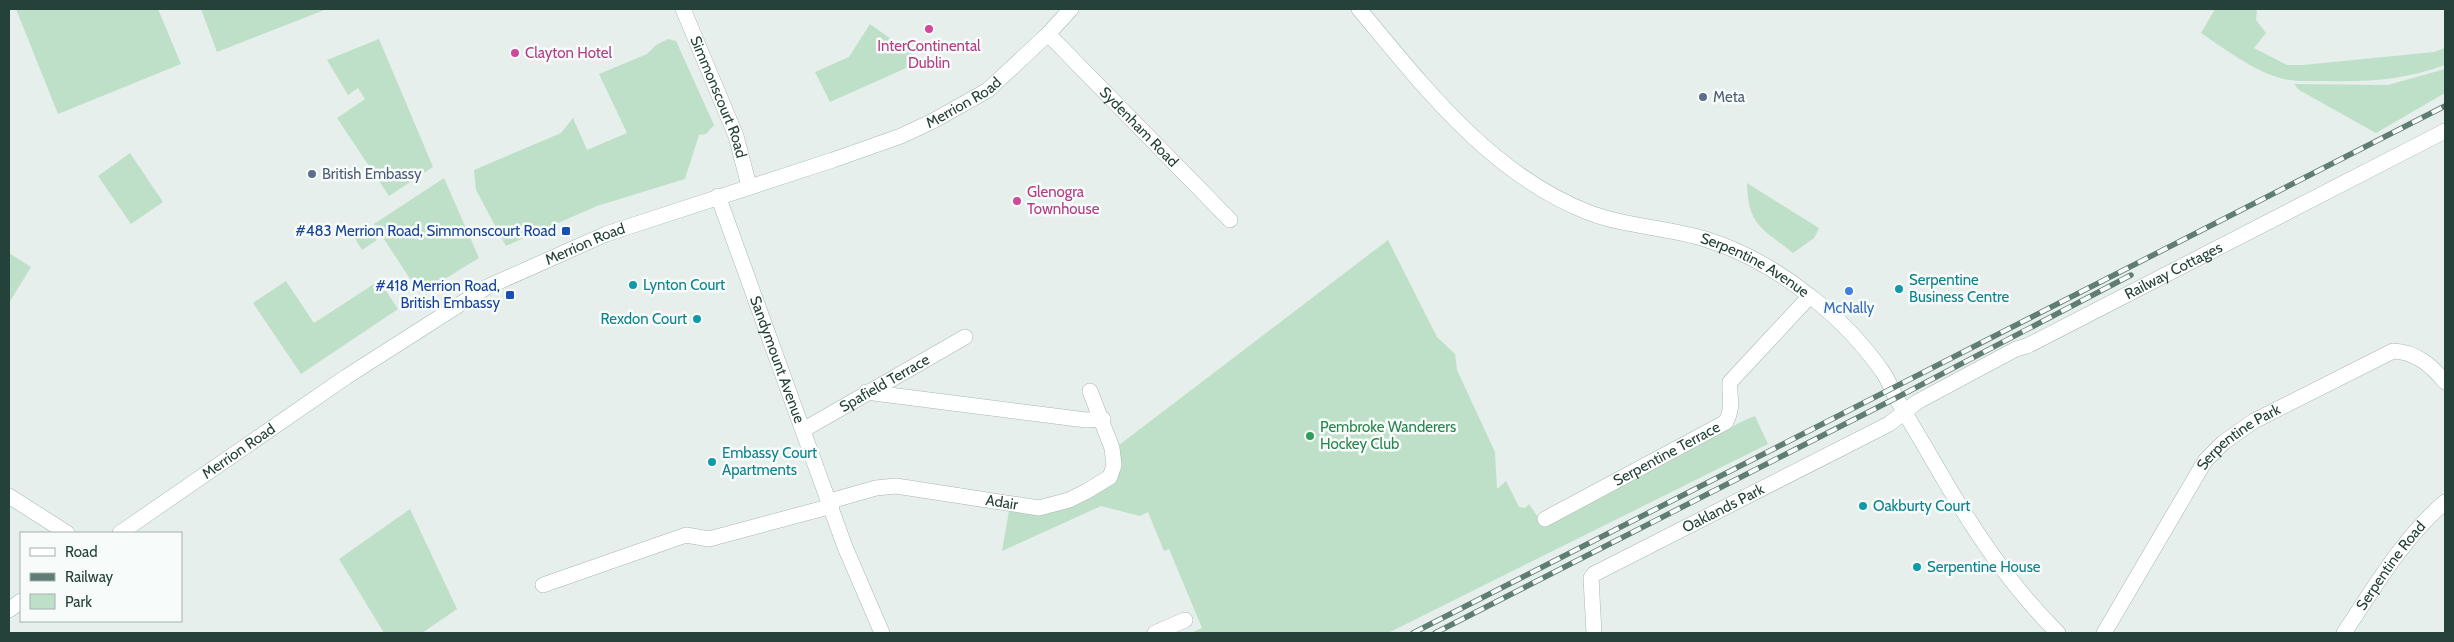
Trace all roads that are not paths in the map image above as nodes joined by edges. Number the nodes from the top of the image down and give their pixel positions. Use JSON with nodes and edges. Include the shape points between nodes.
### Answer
{"nodes":[{"id":1,"x":683,"y":9,"type":"edge"},
{"id":2,"x":1071,"y":9,"type":"edge"},
{"id":3,"x":1359,"y":9,"type":"edge"},
{"id":4,"x":1048,"y":34,"type":"junction"},
{"id":5,"x":2445,"y":131,"type":"edge"},
{"id":6,"x":749,"y":186,"type":"junction"},
{"id":7,"x":718,"y":196,"type":"junction"},
{"id":8,"x":1230,"y":220,"type":"dead end"},
{"id":9,"x":1810,"y":296,"type":"junction"},
{"id":10,"x":965,"y":337,"type":"dead end"},
{"id":11,"x":2445,"y":382,"type":"edge"},
{"id":12,"x":1090,"y":391,"type":"dead end"},
{"id":13,"x":866,"y":392,"type":"junction"},
{"id":14,"x":1904,"y":412,"type":"junction"},
{"id":15,"x":1103,"y":419,"type":"junction"},
{"id":16,"x":803,"y":430,"type":"junction"},
{"id":17,"x":9,"y":496,"type":"edge"},
{"id":18,"x":2445,"y":502,"type":"edge"},
{"id":19,"x":831,"y":504,"type":"junction"},
{"id":20,"x":1545,"y":519,"type":"dead end"},
{"id":21,"x":65,"y":532,"type":"edge"},
{"id":22,"x":121,"y":532,"type":"edge"},
{"id":23,"x":543,"y":585,"type":"dead end"},
{"id":24,"x":20,"y":602,"type":"edge"},
{"id":25,"x":9,"y":610,"type":"edge"},
{"id":26,"x":1185,"y":620,"type":"dead end"},
{"id":27,"x":882,"y":633,"type":"edge"},
{"id":28,"x":1155,"y":633,"type":"edge"},
{"id":29,"x":1594,"y":633,"type":"edge"},
{"id":30,"x":2058,"y":633,"type":"edge"},
{"id":31,"x":2104,"y":633,"type":"edge"},
{"id":32,"x":2344,"y":633,"type":"edge"}],
"edges":[{"from":1,"to":6,"type":"street","name":"Simmonscourt Road","via":[[736,136]]},
{"from":2,"to":4,"type":"street","name":"Merrion Road"},
{"from":3,"to":9,"type":"street","name":"Serpentine Avenue","via":[[1458,123],[1499,162],[1524,179],[1590,212],[1704,239],[1727,248],[1774,270]]},
{"from":4,"to":6,"type":"street","name":"Merrion Road","via":[[988,90],[940,118],[893,139]]},
{"from":4,"to":8,"type":"street","name":"Sydenham Road"},
{"from":5,"to":14,"type":"street","name":"Railway Cottages","via":[[2016,349]]},
{"from":6,"to":7,"type":"street","name":"Merrion Road"},
{"from":7,"to":16,"type":"street","name":"Sandymount Avenue"},
{"from":7,"to":22,"type":"street","name":"Merrion Road","via":[[606,234],[487,287],[346,377]]},
{"from":9,"to":14,"type":"street","name":"Serpentine Avenue","via":[[1877,364]]},
{"from":9,"to":20,"type":"street","name":"Serpentine Terrace","via":[[1730,382],[1732,403],[1726,422]]},
{"from":10,"to":13,"type":"street","name":"Spafield Terrace"},
{"from":11,"to":31,"type":"street","name":"Serpentine Park","via":[[2426,361],[2403,352],[2393,352],[2254,420],[2238,431],[2205,461]]},
{"from":12,"to":15,"type":"street","name":"Adair"},
{"from":13,"to":15,"type":"street","via":[[1086,420]]},
{"from":13,"to":16,"type":"street","name":"Spafield Terrace"},
{"from":14,"to":29,"type":"street","name":"Oaklands Park","via":[[1889,424],[1803,469],[1594,574],[1591,578]]},
{"from":14,"to":30,"type":"street","name":"Serpentine Avenue","via":[[1995,557],[2035,611]]},
{"from":15,"to":19,"type":"street","name":"Adair","via":[[1113,456],[1110,477],[1087,491],[1050,506],[1039,508],[896,486],[876,488]]},
{"from":16,"to":19,"type":"street","name":"Sandymount Avenue"},
{"from":17,"to":21,"type":"street"},
{"from":18,"to":32,"type":"street","name":"Serpentine Road","via":[[2400,551]]},
{"from":19,"to":23,"type":"street","via":[[709,539],[686,535]]},
{"from":19,"to":27,"type":"street","name":"Sandymount Avenue"},
{"from":24,"to":25,"type":"street"},
{"from":26,"to":28,"type":"street"}]}
